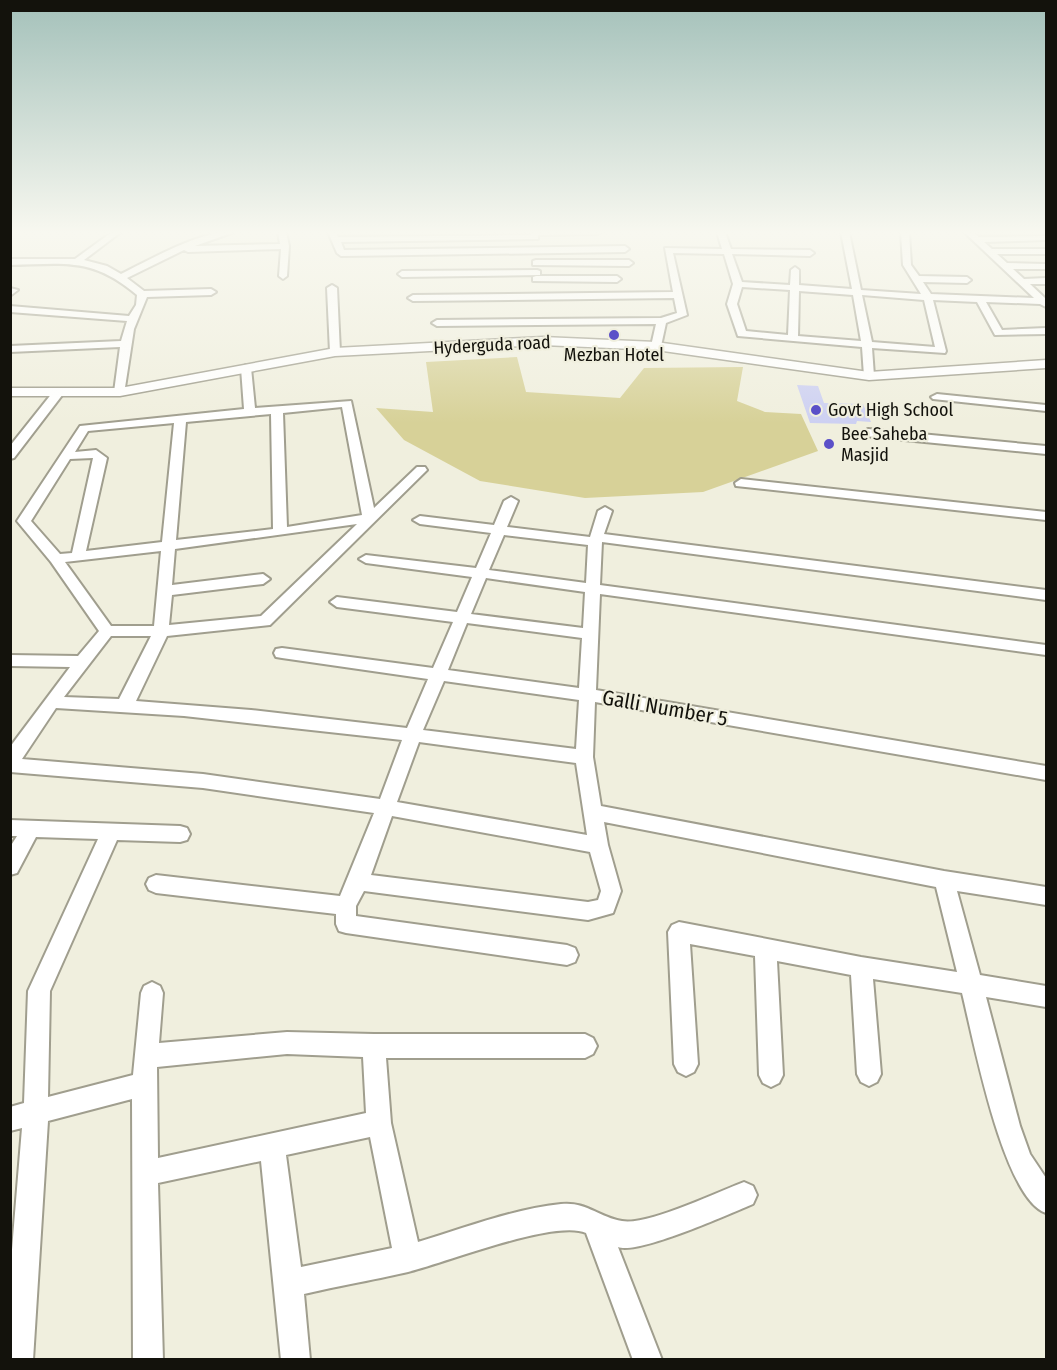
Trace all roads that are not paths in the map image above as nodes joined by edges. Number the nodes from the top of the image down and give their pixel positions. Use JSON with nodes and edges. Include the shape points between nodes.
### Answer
{"nodes":[{"id":1,"x":678,"y":295,"type":"edge"},
{"id":2,"x":142,"y":296,"type":"edge"},
{"id":3,"x":332,"y":296,"type":"edge"},
{"id":4,"x":540,"y":296,"type":"edge"},
{"id":5,"x":668,"y":296,"type":"edge"},
{"id":6,"x":734,"y":296,"type":"edge"},
{"id":7,"x":794,"y":296,"type":"edge"},
{"id":8,"x":857,"y":296,"type":"edge"},
{"id":9,"x":915,"y":296,"type":"edge"},
{"id":10,"x":467,"y":297,"type":"joint"},
{"id":11,"x":928,"y":297,"type":"junction"},
{"id":12,"x":412,"y":298,"type":"dead end"},
{"id":13,"x":980,"y":299,"type":"junction"},
{"id":14,"x":1043,"y":300,"type":"edge"},
{"id":15,"x":542,"y":308,"type":"junction"},
{"id":16,"x":10,"y":309,"type":"edge"},
{"id":17,"x":132,"y":319,"type":"junction"},
{"id":18,"x":661,"y":321,"type":"junction"},
{"id":19,"x":437,"y":323,"type":"dead end"},
{"id":20,"x":1047,"y":331,"type":"edge"},
{"id":21,"x":793,"y":339,"type":"junction"},
{"id":22,"x":543,"y":341,"type":"junction"},
{"id":23,"x":126,"y":344,"type":"junction"},
{"id":24,"x":867,"y":344,"type":"junction"},
{"id":25,"x":656,"y":346,"type":"junction"},
{"id":26,"x":10,"y":349,"type":"edge"},
{"id":27,"x":335,"y":352,"type":"junction"},
{"id":28,"x":1047,"y":364,"type":"edge"},
{"id":29,"x":246,"y":368,"type":"junction"},
{"id":30,"x":869,"y":376,"type":"junction"},
{"id":31,"x":10,"y":392,"type":"edge"},
{"id":32,"x":120,"y":392,"type":"junction"},
{"id":33,"x":57,"y":394,"type":"junction"},
{"id":34,"x":937,"y":397,"type":"dead end"},
{"id":35,"x":1047,"y":408,"type":"edge"},
{"id":36,"x":277,"y":410,"type":"junction"},
{"id":37,"x":250,"y":412,"type":"junction"},
{"id":38,"x":180,"y":419,"type":"junction"},
{"id":39,"x":868,"y":433,"type":"dead end"},
{"id":40,"x":1047,"y":450,"type":"edge"},
{"id":41,"x":10,"y":455,"type":"edge"},
{"id":42,"x":66,"y":456,"type":"junction"},
{"id":43,"x":421,"y":470,"type":"dead end"},
{"id":44,"x":741,"y":483,"type":"dead end"},
{"id":45,"x":511,"y":501,"type":"dead end"},
{"id":46,"x":605,"y":511,"type":"dead end"},
{"id":47,"x":1047,"y":516,"type":"edge"},
{"id":48,"x":369,"y":518,"type":"junction"},
{"id":49,"x":420,"y":520,"type":"dead end"},
{"id":50,"x":497,"y":530,"type":"junction"},
{"id":51,"x":280,"y":532,"type":"junction"},
{"id":52,"x":596,"y":539,"type":"junction"},
{"id":53,"x":169,"y":546,"type":"junction"},
{"id":54,"x":78,"y":556,"type":"junction"},
{"id":55,"x":56,"y":559,"type":"junction"},
{"id":56,"x":366,"y":559,"type":"dead end"},
{"id":57,"x":479,"y":573,"type":"junction"},
{"id":58,"x":263,"y":579,"type":"dead end"},
{"id":59,"x":592,"y":588,"type":"junction"},
{"id":60,"x":165,"y":591,"type":"junction"},
{"id":61,"x":1047,"y":595,"type":"edge"},
{"id":62,"x":337,"y":602,"type":"dead end"},
{"id":63,"x":459,"y":619,"type":"junction"},
{"id":64,"x":107,"y":631,"type":"junction"},
{"id":65,"x":161,"y":631,"type":"junction"},
{"id":66,"x":590,"y":634,"type":"junction"},
{"id":67,"x":1047,"y":650,"type":"edge"},
{"id":68,"x":282,"y":654,"type":"dead end"},
{"id":69,"x":10,"y":660,"type":"edge"},
{"id":70,"x":80,"y":663,"type":"junction"},
{"id":71,"x":438,"y":674,"type":"junction"},
{"id":72,"x":587,"y":695,"type":"junction"},
{"id":73,"x":51,"y":702,"type":"junction"},
{"id":74,"x":125,"y":705,"type":"junction"},
{"id":75,"x":413,"y":735,"type":"junction"},
{"id":76,"x":584,"y":757,"type":"junction"},
{"id":77,"x":10,"y":763,"type":"edge"},
{"id":78,"x":1047,"y":773,"type":"edge"},
{"id":79,"x":385,"y":807,"type":"junction"},
{"id":80,"x":593,"y":812,"type":"junction"},
{"id":81,"x":10,"y":828,"type":"edge"},
{"id":82,"x":31,"y":828,"type":"junction"},
{"id":83,"x":111,"y":832,"type":"junction"},
{"id":84,"x":180,"y":834,"type":"dead end"},
{"id":85,"x":598,"y":845,"type":"junction"},
{"id":86,"x":10,"y":867,"type":"edge"},
{"id":87,"x":944,"y":880,"type":"junction"},
{"id":88,"x":358,"y":882,"type":"junction"},
{"id":89,"x":156,"y":884,"type":"dead end"},
{"id":90,"x":1047,"y":896,"type":"edge"},
{"id":91,"x":346,"y":906,"type":"junction"},
{"id":92,"x":766,"y":950,"type":"junction"},
{"id":93,"x":567,"y":955,"type":"dead end"},
{"id":94,"x":861,"y":967,"type":"junction"},
{"id":95,"x":970,"y":983,"type":"junction"},
{"id":96,"x":152,"y":993,"type":"dead end"},
{"id":97,"x":1047,"y":996,"type":"edge"},
{"id":98,"x":374,"y":1046,"type":"junction"},
{"id":99,"x":585,"y":1046,"type":"dead end"},
{"id":100,"x":145,"y":1056,"type":"junction"},
{"id":101,"x":686,"y":1064,"type":"dead end"},
{"id":102,"x":771,"y":1074,"type":"dead end"},
{"id":103,"x":869,"y":1074,"type":"dead end"},
{"id":104,"x":144,"y":1084,"type":"junction"},
{"id":105,"x":36,"y":1112,"type":"junction"},
{"id":106,"x":10,"y":1119,"type":"edge"},
{"id":107,"x":379,"y":1123,"type":"junction"},
{"id":108,"x":272,"y":1146,"type":"junction"},
{"id":109,"x":145,"y":1173,"type":"junction"},
{"id":110,"x":744,"y":1195,"type":"dead end"},
{"id":111,"x":1047,"y":1200,"type":"edge"},
{"id":112,"x":596,"y":1225,"type":"junction"},
{"id":113,"x":408,"y":1258,"type":"junction"},
{"id":114,"x":289,"y":1283,"type":"junction"},
{"id":115,"x":18,"y":1359,"type":"edge"},
{"id":116,"x":148,"y":1359,"type":"edge"},
{"id":117,"x":296,"y":1359,"type":"edge"},
{"id":118,"x":648,"y":1359,"type":"edge"}],
"edges":[{"from":1,"to":18,"type":"street","via":[[682,315]]},
{"from":2,"to":17,"type":"street"},
{"from":3,"to":27,"type":"street"},
{"from":4,"to":15,"type":"street"},
{"from":5,"to":15,"type":"street"},
{"from":6,"to":21,"type":"street","via":[[732,304],[742,334]]},
{"from":7,"to":21,"type":"street"},
{"from":8,"to":24,"type":"street"},
{"from":9,"to":11,"type":"street"},
{"from":10,"to":12,"type":"street"},
{"from":10,"to":15,"type":"street"},
{"from":11,"to":13,"type":"street"},
{"from":11,"to":24,"type":"street","via":[[940,351]]},
{"from":13,"to":14,"type":"street"},
{"from":13,"to":20,"type":"street","via":[[999,333]]},
{"from":15,"to":18,"type":"street"},
{"from":15,"to":19,"type":"street"},
{"from":15,"to":22,"type":"street"},
{"from":16,"to":17,"type":"street"},
{"from":17,"to":23,"type":"street"},
{"from":18,"to":25,"type":"street"},
{"from":21,"to":24,"type":"street"},
{"from":22,"to":25,"type":"street","name":"Hyderguda road"},
{"from":22,"to":27,"type":"street","name":"Hyderguda road"},
{"from":23,"to":26,"type":"street"},
{"from":23,"to":32,"type":"street"},
{"from":24,"to":30,"type":"street"},
{"from":25,"to":30,"type":"street","name":"Hyderguda road"},
{"from":27,"to":29,"type":"street","name":"Hyderguda road"},
{"from":28,"to":30,"type":"street","name":"Hyderguda road"},
{"from":29,"to":32,"type":"street","name":"Hyderguda road"},
{"from":29,"to":37,"type":"street"},
{"from":31,"to":33,"type":"street","name":"Hyderguda road"},
{"from":32,"to":33,"type":"street","name":"Hyderguda road"},
{"from":33,"to":41,"type":"street"},
{"from":34,"to":35,"type":"street"},
{"from":36,"to":37,"type":"street"},
{"from":36,"to":48,"type":"street","via":[[347,404]]},
{"from":36,"to":51,"type":"street"},
{"from":37,"to":38,"type":"street"},
{"from":38,"to":42,"type":"street","via":[[84,428]]},
{"from":38,"to":53,"type":"street"},
{"from":39,"to":40,"type":"street"},
{"from":42,"to":54,"type":"street","via":[[96,454],[101,458]]},
{"from":42,"to":55,"type":"street","via":[[24,520]]},
{"from":43,"to":48,"type":"street"},
{"from":44,"to":47,"type":"street"},
{"from":45,"to":50,"type":"street"},
{"from":46,"to":52,"type":"street"},
{"from":48,"to":51,"type":"street"},
{"from":48,"to":65,"type":"street","via":[[265,621]]},
{"from":49,"to":50,"type":"street"},
{"from":50,"to":52,"type":"street"},
{"from":50,"to":57,"type":"street"},
{"from":51,"to":53,"type":"street"},
{"from":52,"to":59,"type":"street"},
{"from":52,"to":61,"type":"street"},
{"from":53,"to":54,"type":"street"},
{"from":53,"to":60,"type":"street"},
{"from":54,"to":55,"type":"street"},
{"from":55,"to":64,"type":"street"},
{"from":56,"to":57,"type":"street"},
{"from":57,"to":59,"type":"street"},
{"from":57,"to":63,"type":"street"},
{"from":58,"to":60,"type":"street"},
{"from":59,"to":66,"type":"street"},
{"from":59,"to":67,"type":"street"},
{"from":60,"to":65,"type":"street"},
{"from":62,"to":63,"type":"street"},
{"from":63,"to":66,"type":"street"},
{"from":63,"to":71,"type":"street"},
{"from":64,"to":65,"type":"street"},
{"from":64,"to":70,"type":"street"},
{"from":65,"to":74,"type":"street"},
{"from":66,"to":72,"type":"street"},
{"from":68,"to":71,"type":"street","name":"Galli Number 5"},
{"from":69,"to":70,"type":"street"},
{"from":70,"to":73,"type":"street"},
{"from":71,"to":72,"type":"street","name":"Galli Number 5"},
{"from":71,"to":75,"type":"street"},
{"from":72,"to":76,"type":"street"},
{"from":72,"to":78,"type":"street","name":"Galli Number 5"},
{"from":73,"to":74,"type":"street"},
{"from":73,"to":77,"type":"street"},
{"from":74,"to":75,"type":"street"},
{"from":75,"to":76,"type":"street"},
{"from":75,"to":79,"type":"street"},
{"from":76,"to":80,"type":"street"},
{"from":77,"to":79,"type":"street","via":[[203,781]]},
{"from":79,"to":85,"type":"street"},
{"from":79,"to":88,"type":"street"},
{"from":80,"to":85,"type":"street"},
{"from":80,"to":87,"type":"street"},
{"from":81,"to":82,"type":"street"},
{"from":82,"to":83,"type":"street"},
{"from":82,"to":86,"type":"street"},
{"from":83,"to":84,"type":"street"},
{"from":83,"to":105,"type":"street","via":[[39,991]]},
{"from":85,"to":88,"type":"street","via":[[611,891],[606,907],[588,911]]},
{"from":87,"to":90,"type":"street"},
{"from":87,"to":95,"type":"street"},
{"from":88,"to":91,"type":"street"},
{"from":89,"to":91,"type":"street"},
{"from":91,"to":93,"type":"street","via":[[346,924]]},
{"from":92,"to":94,"type":"street"},
{"from":92,"to":101,"type":"street","via":[[679,932]]},
{"from":92,"to":102,"type":"street"},
{"from":94,"to":95,"type":"street"},
{"from":94,"to":103,"type":"street"},
{"from":95,"to":97,"type":"street"},
{"from":95,"to":111,"type":"street","via":[[1020,1161]]},
{"from":96,"to":100,"type":"street"},
{"from":98,"to":99,"type":"street"},
{"from":98,"to":100,"type":"street","via":[[286,1043]]},
{"from":98,"to":107,"type":"street"},
{"from":100,"to":104,"type":"street"},
{"from":104,"to":105,"type":"street"},
{"from":104,"to":109,"type":"street"},
{"from":105,"to":106,"type":"street"},
{"from":105,"to":115,"type":"street"},
{"from":107,"to":108,"type":"street"},
{"from":107,"to":113,"type":"street"},
{"from":108,"to":109,"type":"street"},
{"from":108,"to":114,"type":"street"},
{"from":109,"to":116,"type":"street"},
{"from":110,"to":112,"type":"street","via":[[646,1232],[622,1234]]},
{"from":112,"to":113,"type":"street","via":[[580,1217],[561,1217]]},
{"from":112,"to":118,"type":"street"},
{"from":113,"to":114,"type":"street"},
{"from":114,"to":117,"type":"street"}]}
